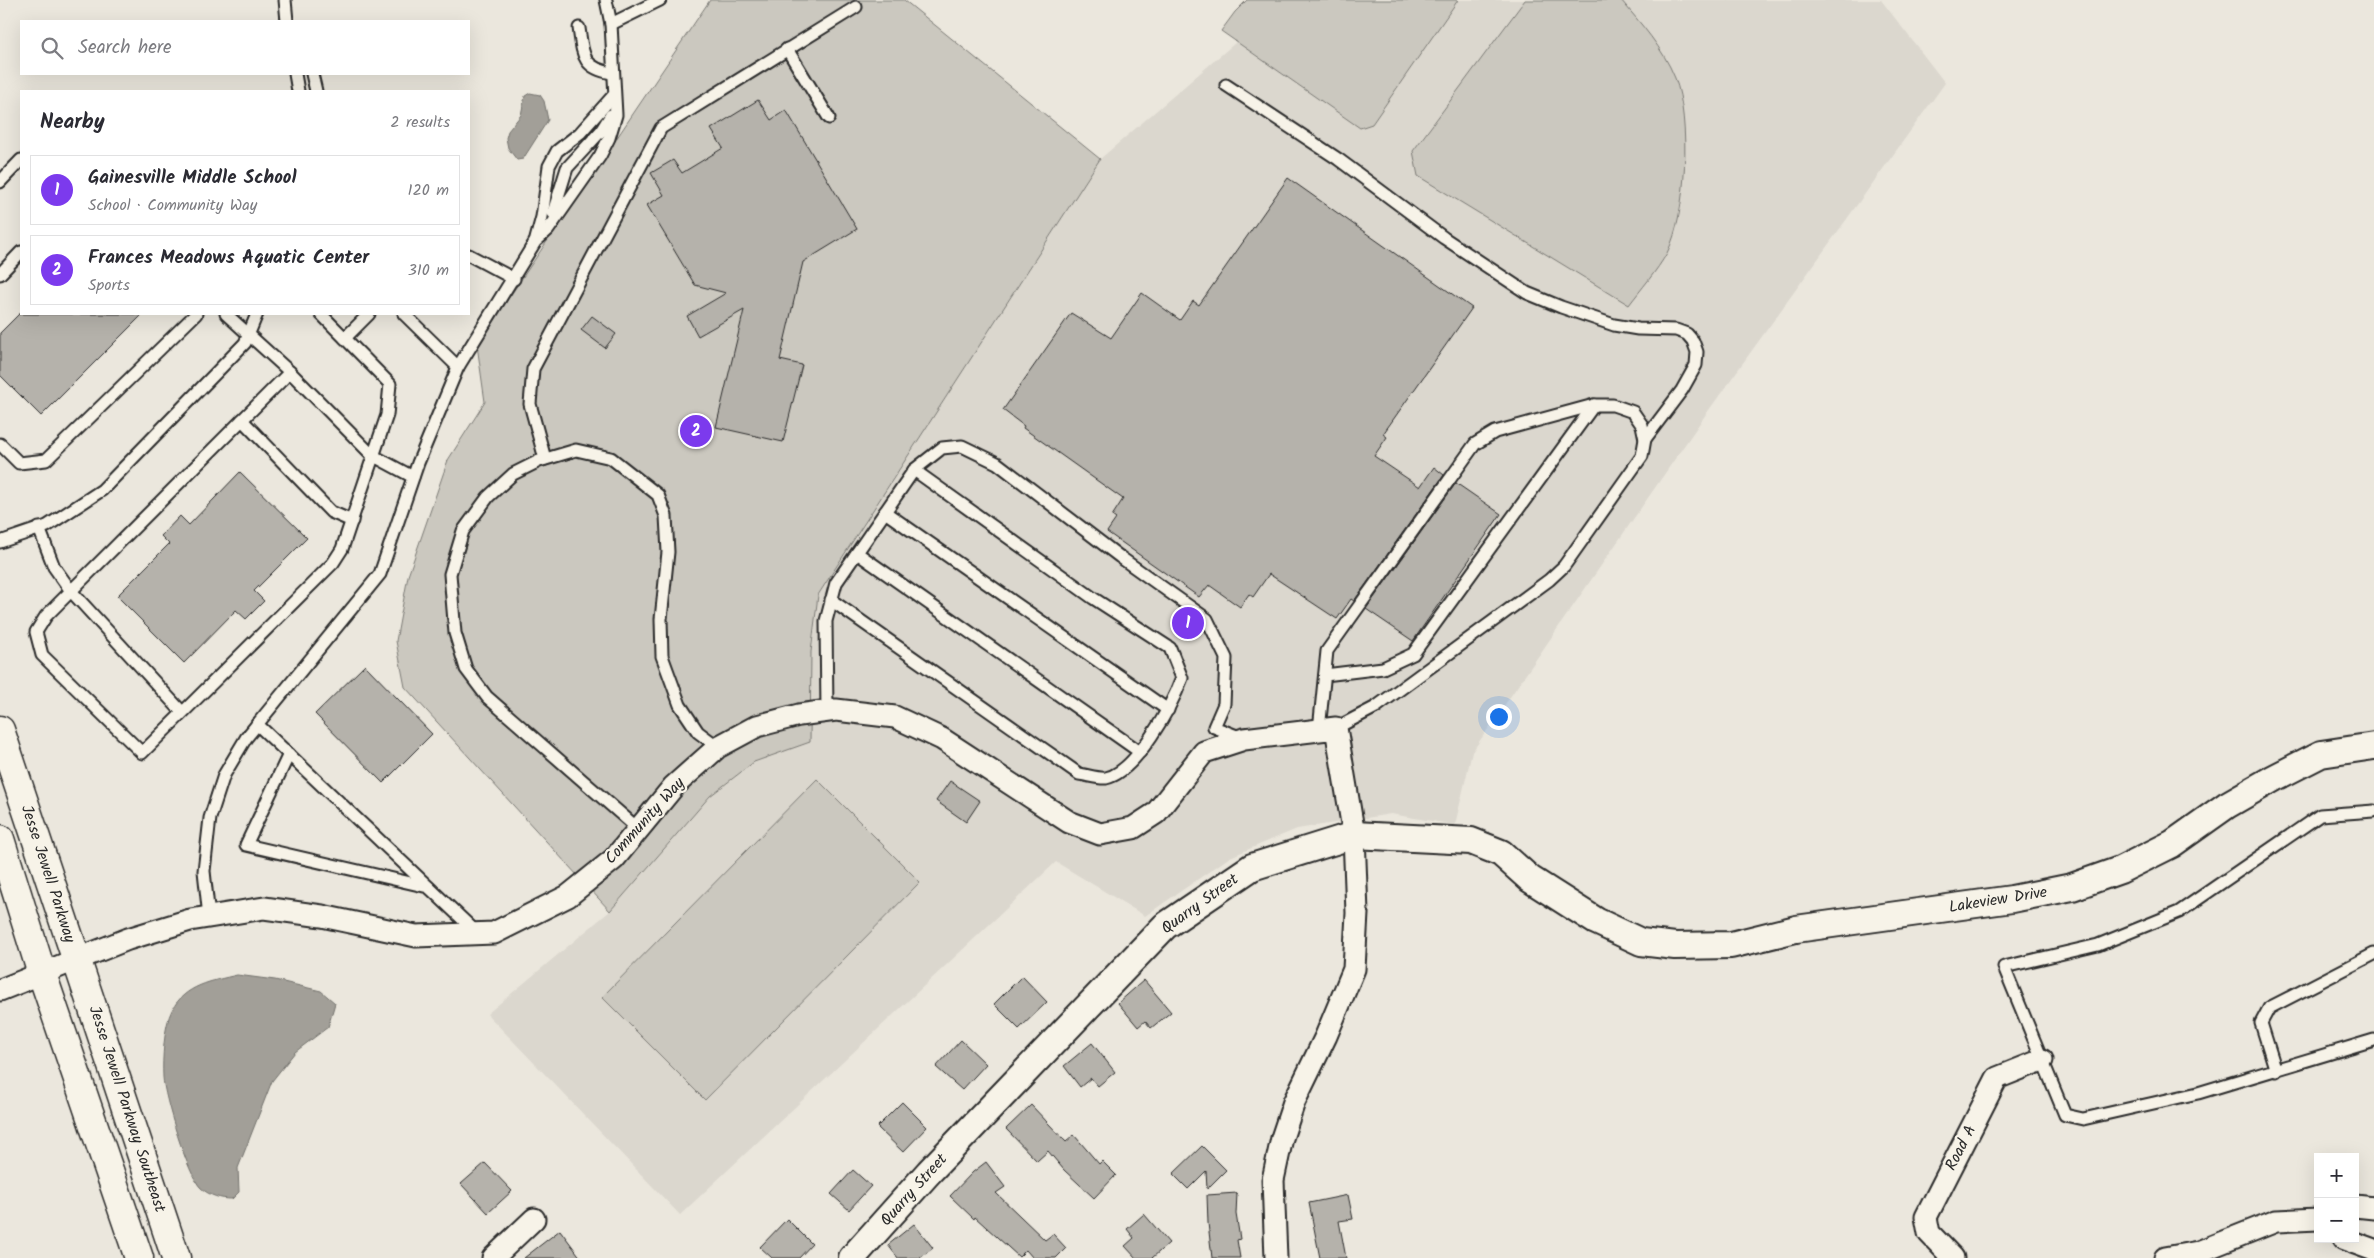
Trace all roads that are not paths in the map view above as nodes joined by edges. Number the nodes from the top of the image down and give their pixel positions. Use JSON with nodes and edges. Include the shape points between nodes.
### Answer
{"nodes":[{"id":1,"x":285,"y":0,"type":"edge"},
{"id":2,"x":606,"y":0,"type":"edge"},
{"id":3,"x":660,"y":0,"type":"edge"},
{"id":4,"x":856,"y":7,"type":"dead end"},
{"id":5,"x":287,"y":20,"type":"edge"},
{"id":6,"x":611,"y":24,"type":"junction"},
{"id":7,"x":579,"y":28,"type":"dead end"},
{"id":8,"x":788,"y":49,"type":"junction"},
{"id":9,"x":612,"y":73,"type":"junction"},
{"id":10,"x":295,"y":75,"type":"edge"},
{"id":11,"x":312,"y":75,"type":"edge"},
{"id":12,"x":1226,"y":85,"type":"dead end"},
{"id":13,"x":298,"y":90,"type":"edge"},
{"id":14,"x":316,"y":90,"type":"edge"},
{"id":15,"x":613,"y":96,"type":"junction"},
{"id":16,"x":830,"y":118,"type":"dead end"},
{"id":17,"x":20,"y":161,"type":"edge"},
{"id":18,"x":0,"y":182,"type":"edge"},
{"id":19,"x":550,"y":225,"type":"junction"},
{"id":20,"x":535,"y":242,"type":"junction"},
{"id":21,"x":20,"y":253,"type":"edge"},
{"id":22,"x":470,"y":256,"type":"edge"},
{"id":23,"x":0,"y":274,"type":"edge"},
{"id":24,"x":514,"y":279,"type":"junction"},
{"id":25,"x":195,"y":315,"type":"edge"},
{"id":26,"x":227,"y":315,"type":"edge"},
{"id":27,"x":257,"y":315,"type":"edge"},
{"id":28,"x":322,"y":315,"type":"edge"},
{"id":29,"x":368,"y":315,"type":"edge"},
{"id":30,"x":405,"y":315,"type":"edge"},
{"id":31,"x":248,"y":334,"type":"junction"},
{"id":32,"x":345,"y":338,"type":"junction"},
{"id":33,"x":458,"y":367,"type":"junction"},
{"id":34,"x":290,"y":372,"type":"junction"},
{"id":35,"x":1594,"y":406,"type":"junction"},
{"id":36,"x":242,"y":420,"type":"junction"},
{"id":37,"x":1644,"y":439,"type":"junction"},
{"id":38,"x":0,"y":444,"type":"edge"},
{"id":39,"x":372,"y":455,"type":"junction"},
{"id":40,"x":545,"y":459,"type":"junction"},
{"id":41,"x":914,"y":470,"type":"junction"},
{"id":42,"x":413,"y":476,"type":"junction"},
{"id":43,"x":885,"y":512,"type":"junction"},
{"id":44,"x":352,"y":521,"type":"junction"},
{"id":45,"x":39,"y":528,"type":"junction"},
{"id":46,"x":2,"y":541,"type":"edge"},
{"id":47,"x":857,"y":553,"type":"junction"},
{"id":48,"x":70,"y":591,"type":"junction"},
{"id":49,"x":832,"y":600,"type":"junction"},
{"id":50,"x":1325,"y":675,"type":"junction"},
{"id":51,"x":1168,"y":710,"type":"junction"},
{"id":52,"x":182,"y":712,"type":"junction"},
{"id":53,"x":827,"y":712,"type":"junction"},
{"id":54,"x":257,"y":724,"type":"junction"},
{"id":55,"x":1328,"y":729,"type":"junction"},
{"id":56,"x":0,"y":730,"type":"edge"},
{"id":57,"x":1244,"y":739,"type":"junction"},
{"id":58,"x":2374,"y":746,"type":"edge"},
{"id":59,"x":718,"y":747,"type":"junction"},
{"id":60,"x":1140,"y":752,"type":"junction"},
{"id":61,"x":289,"y":754,"type":"junction"},
{"id":62,"x":2374,"y":811,"type":"edge"},
{"id":63,"x":637,"y":828,"type":"junction"},
{"id":64,"x":1354,"y":835,"type":"junction"},
{"id":65,"x":0,"y":839,"type":"edge"},
{"id":66,"x":429,"y":888,"type":"junction"},
{"id":67,"x":209,"y":917,"type":"junction"},
{"id":68,"x":1596,"y":921,"type":"joint"},
{"id":69,"x":476,"y":933,"type":"junction"},
{"id":70,"x":2374,"y":954,"type":"edge"},
{"id":71,"x":77,"y":961,"type":"junction"},
{"id":72,"x":42,"y":974,"type":"junction"},
{"id":73,"x":0,"y":990,"type":"edge"},
{"id":74,"x":2374,"y":1040,"type":"edge"},
{"id":75,"x":2042,"y":1060,"type":"junction"},
{"id":76,"x":2276,"y":1071,"type":"junction"},
{"id":77,"x":2359,"y":1206,"type":"edge"},
{"id":78,"x":2374,"y":1208,"type":"edge"},
{"id":79,"x":534,"y":1219,"type":"dead end"},
{"id":80,"x":2314,"y":1219,"type":"edge"},
{"id":81,"x":2355,"y":1243,"type":"edge"},
{"id":82,"x":2374,"y":1250,"type":"edge"},
{"id":83,"x":139,"y":1258,"type":"edge"},
{"id":84,"x":176,"y":1258,"type":"edge"},
{"id":85,"x":493,"y":1258,"type":"edge"},
{"id":86,"x":852,"y":1258,"type":"edge"},
{"id":87,"x":1276,"y":1258,"type":"edge"},
{"id":88,"x":1953,"y":1258,"type":"edge"},
{"id":89,"x":2165,"y":1258,"type":"edge"}],
"edges":[{"from":1,"to":5,"type":"lane"},
{"from":2,"to":6,"type":"lane"},
{"from":3,"to":6,"type":"lane"},
{"from":4,"to":8,"type":"lane"},
{"from":6,"to":9,"type":"lane"},
{"from":7,"to":9,"type":"lane","via":[[582,49],[590,65],[596,70]]},
{"from":8,"to":16,"type":"lane"},
{"from":8,"to":40,"type":"lane","via":[[661,128],[533,369],[530,404]]},
{"from":9,"to":15,"type":"lane"},
{"from":10,"to":13,"type":"lane"},
{"from":11,"to":14,"type":"lane"},
{"from":12,"to":37,"type":"lane","via":[[1527,293],[1614,325],[1676,330],[1686,334],[1694,341],[1696,365],[1682,390]]},
{"from":15,"to":19,"type":"lane","via":[[611,117],[567,168]]},
{"from":15,"to":19,"type":"lane","via":[[616,115],[606,144]]},
{"from":15,"to":20,"type":"lane","via":[[580,133],[557,151],[548,166],[542,216]]},
{"from":17,"to":18,"type":"lane"},
{"from":19,"to":20,"type":"lane"},
{"from":20,"to":24,"type":"lane"},
{"from":21,"to":23,"type":"lane"},
{"from":22,"to":24,"type":"lane"},
{"from":24,"to":33,"type":"lane"},
{"from":25,"to":38,"type":"lane","via":[[46,460],[19,463]]},
{"from":26,"to":31,"type":"lane"},
{"from":27,"to":31,"type":"lane"},
{"from":28,"to":32,"type":"lane"},
{"from":29,"to":32,"type":"lane"},
{"from":30,"to":33,"type":"lane"},
{"from":31,"to":34,"type":"lane"},
{"from":31,"to":45,"type":"lane","via":[[245,343],[102,490]]},
{"from":32,"to":39,"type":"lane","via":[[390,384],[386,415]]},
{"from":33,"to":42,"type":"lane"},
{"from":34,"to":36,"type":"lane"},
{"from":34,"to":39,"type":"lane"},
{"from":35,"to":37,"type":"lane","via":[[1613,405],[1633,412],[1642,425]]},
{"from":35,"to":50,"type":"lane","via":[[1413,654],[1383,668]]},
{"from":35,"to":50,"type":"lane","via":[[1495,432],[1474,444],[1327,651]]},
{"from":36,"to":44,"type":"lane","via":[[331,512]]},
{"from":36,"to":48,"type":"lane"},
{"from":37,"to":55,"type":"lane","via":[[1642,456],[1564,566],[1549,580],[1376,708]]},
{"from":39,"to":42,"type":"lane"},
{"from":39,"to":44,"type":"lane"},
{"from":40,"to":59,"type":"lane","via":[[576,450],[611,458],[658,495],[666,516],[668,552],[661,619],[662,656],[680,705],[698,732]]},
{"from":40,"to":63,"type":"lane","via":[[513,474],[488,497],[463,531],[450,574],[455,633],[466,669],[487,697]]},
{"from":41,"to":43,"type":"lane"},
{"from":41,"to":51,"type":"lane","via":[[1093,598],[1170,648],[1182,678]]},
{"from":41,"to":57,"type":"lane","via":[[942,448],[962,446],[997,463],[1120,558],[1207,619],[1226,658],[1224,704],[1214,727]]},
{"from":42,"to":54,"type":"lane","via":[[380,574]]},
{"from":43,"to":47,"type":"lane"},
{"from":43,"to":51,"type":"lane"},
{"from":44,"to":52,"type":"lane","via":[[333,563]]},
{"from":45,"to":46,"type":"lane"},
{"from":45,"to":48,"type":"lane","via":[[54,567]]},
{"from":47,"to":49,"type":"lane","via":[[836,583]]},
{"from":47,"to":60,"type":"lane"},
{"from":48,"to":52,"type":"lane"},
{"from":48,"to":52,"type":"lane","via":[[46,616],[36,632],[42,655],[142,753]]},
{"from":49,"to":53,"type":"lane","via":[[826,621]]},
{"from":49,"to":60,"type":"lane","via":[[1079,774],[1106,778],[1133,762]]},
{"from":50,"to":55,"type":"lane"},
{"from":51,"to":60,"type":"lane"},
{"from":53,"to":57,"type":"street","name":"Community Way","via":[[836,710],[895,717],[942,739],[1069,822],[1100,834],[1133,828],[1156,813],[1204,752]]},
{"from":53,"to":59,"type":"street","name":"Community Way","via":[[799,715],[757,726]]},
{"from":54,"to":61,"type":"lane"},
{"from":54,"to":67,"type":"lane","via":[[224,775],[210,818],[204,871]]},
{"from":55,"to":57,"type":"street","name":"Community Way"},
{"from":55,"to":64,"type":"street"},
{"from":56,"to":71,"type":"main road","name":"Jesse Jewell Parkway"},
{"from":58,"to":68,"type":"street","name":"Lakeview Drive","via":[[2321,754],[2227,805],[2172,844],[2120,870],[2072,887],[2012,899],[1796,929],[1731,945],[1675,946],[1642,942]]},
{"from":59,"to":63,"type":"street","name":"Community Way","via":[[674,786]]},
{"from":61,"to":66,"type":"lane"},
{"from":61,"to":66,"type":"lane","via":[[246,846]]},
{"from":62,"to":75,"type":"lane","via":[[2320,816],[2179,912],[2098,944],[2004,967]]},
{"from":63,"to":69,"type":"street","name":"Community Way","via":[[614,859],[568,896],[494,932]]},
{"from":64,"to":68,"type":"street","name":"Quarry Street","via":[[1470,841],[1501,853],[1530,879]]},
{"from":64,"to":86,"type":"street","name":"Quarry Street","via":[[1252,867],[1165,926],[929,1172]]},
{"from":64,"to":87,"type":"street","via":[[1357,913],[1354,969],[1294,1102],[1282,1138],[1273,1180]]},
{"from":65,"to":72,"type":"main road"},
{"from":66,"to":69,"type":"lane"},
{"from":67,"to":69,"type":"street","name":"Community Way","via":[[264,908],[322,916],[416,936]]},
{"from":67,"to":71,"type":"street","name":"Community Way","via":[[128,939]]},
{"from":70,"to":76,"type":"lane","via":[[2269,1008],[2261,1024]]},
{"from":71,"to":72,"type":"street","name":"Community Way"},
{"from":71,"to":84,"type":"main road","name":"Jesse Jewell Parkway Southeast"},
{"from":72,"to":73,"type":"street","name":"Community Way"},
{"from":72,"to":83,"type":"main road"},
{"from":74,"to":76,"type":"lane"},
{"from":75,"to":76,"type":"lane","via":[[2065,1115],[2082,1119],[2198,1093]]},
{"from":75,"to":88,"type":"street","name":"Road A","via":[[1997,1078],[1926,1217],[1930,1233]]},
{"from":77,"to":78,"type":"street"},
{"from":79,"to":85,"type":"street"},
{"from":80,"to":89,"type":"street","via":[[2276,1221],[2198,1252]]},
{"from":81,"to":82,"type":"street"}]}
